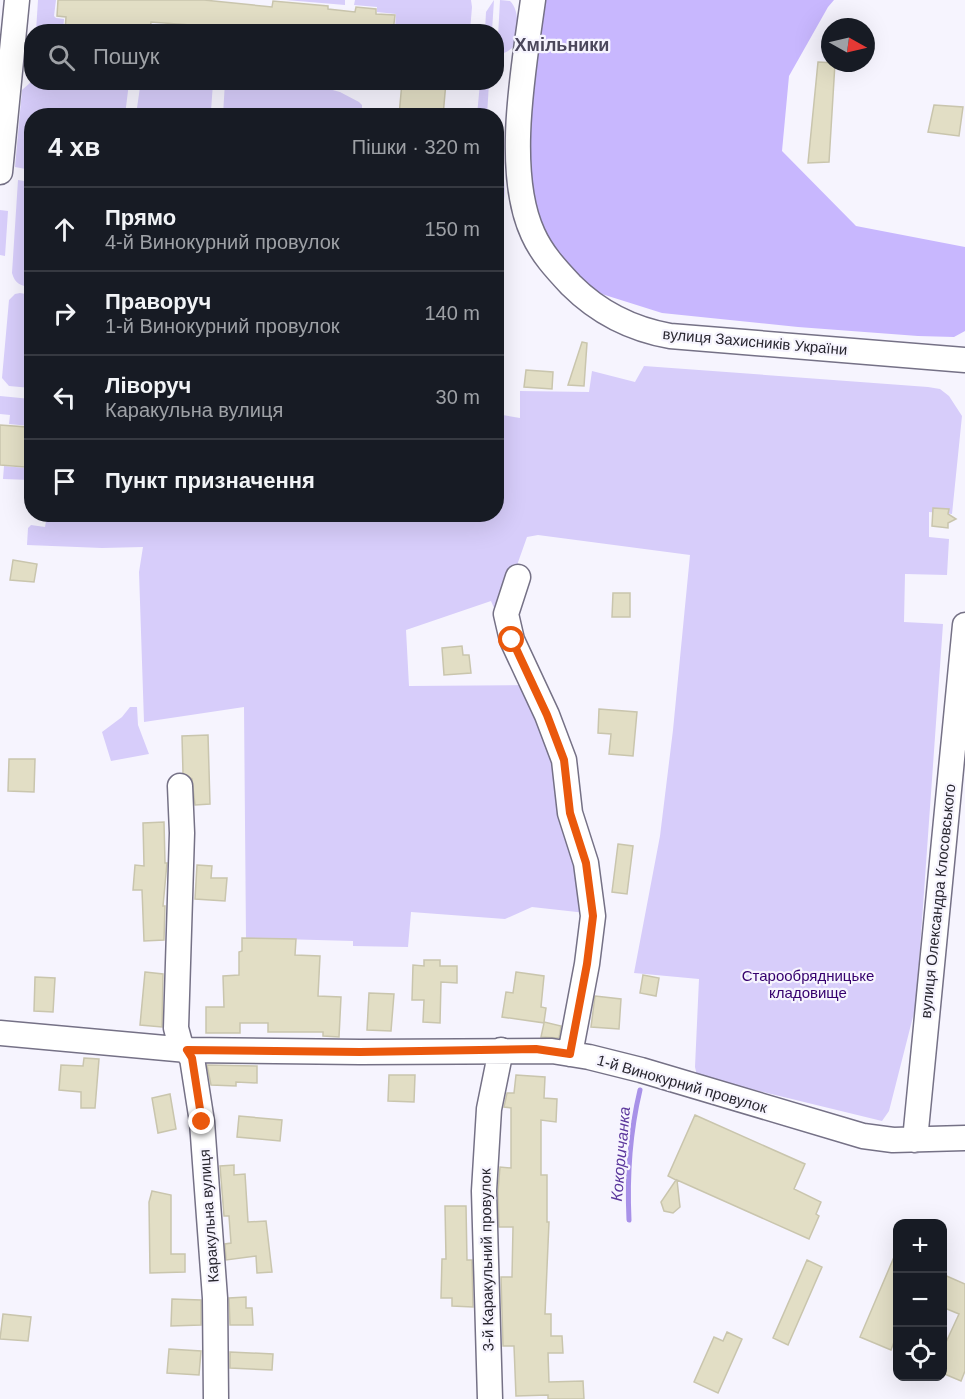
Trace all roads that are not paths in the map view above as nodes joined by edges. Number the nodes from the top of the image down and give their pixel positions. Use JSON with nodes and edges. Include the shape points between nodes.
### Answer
{"nodes":[{"id":1,"x":17,"y":0,"type":"edge"},
{"id":2,"x":533,"y":0,"type":"edge"},
{"id":3,"x":0,"y":172,"type":"edge"},
{"id":4,"x":965,"y":360,"type":"edge"},
{"id":5,"x":518,"y":577,"type":"dead end"},
{"id":6,"x":965,"y":625,"type":"edge"},
{"id":7,"x":180,"y":786,"type":"dead end"},
{"id":8,"x":0,"y":1033,"type":"edge"},
{"id":9,"x":187,"y":1050,"type":"junction"},
{"id":10,"x":501,"y":1050,"type":"junction"},
{"id":11,"x":570,"y":1054,"type":"junction"},
{"id":12,"x":965,"y":1138,"type":"edge"},
{"id":13,"x":915,"y":1140,"type":"junction"},
{"id":14,"x":216,"y":1399,"type":"edge"},
{"id":15,"x":490,"y":1399,"type":"edge"}],
"edges":[{"from":1,"to":3,"type":"street"},
{"from":2,"to":4,"type":"street","name":"вулиця Захисників України","via":[[521,83],[519,132],[526,216],[547,260],[585,299],[631,327],[670,336]]},
{"from":5,"to":11,"type":"street","via":[[506,614],[512,640],[564,760],[570,813],[586,863],[593,916]]},
{"from":6,"to":13,"type":"street","name":"вулиця Олександра Клосовського"},
{"from":7,"to":9,"type":"street","name":"Каракульна вулиця","via":[[176,1028],[177,1037]]},
{"from":8,"to":9,"type":"street","name":"1-й Винокурний провулок"},
{"from":9,"to":10,"type":"street","name":"1-й Винокурний провулок"},
{"from":9,"to":14,"type":"street","name":"Каракульна вулиця","via":[[192,1058],[202,1122],[211,1226]]},
{"from":10,"to":11,"type":"street","name":"1-й Винокурний провулок","via":[[536,1049]]},
{"from":10,"to":15,"type":"street","name":"3-й Каракульний провулок","via":[[489,1108],[484,1191]]},
{"from":11,"to":13,"type":"street","name":"1-й Винокурний провулок","via":[[641,1070],[863,1136]]},
{"from":12,"to":13,"type":"street","name":"1-й Винокурний провулок"}]}
